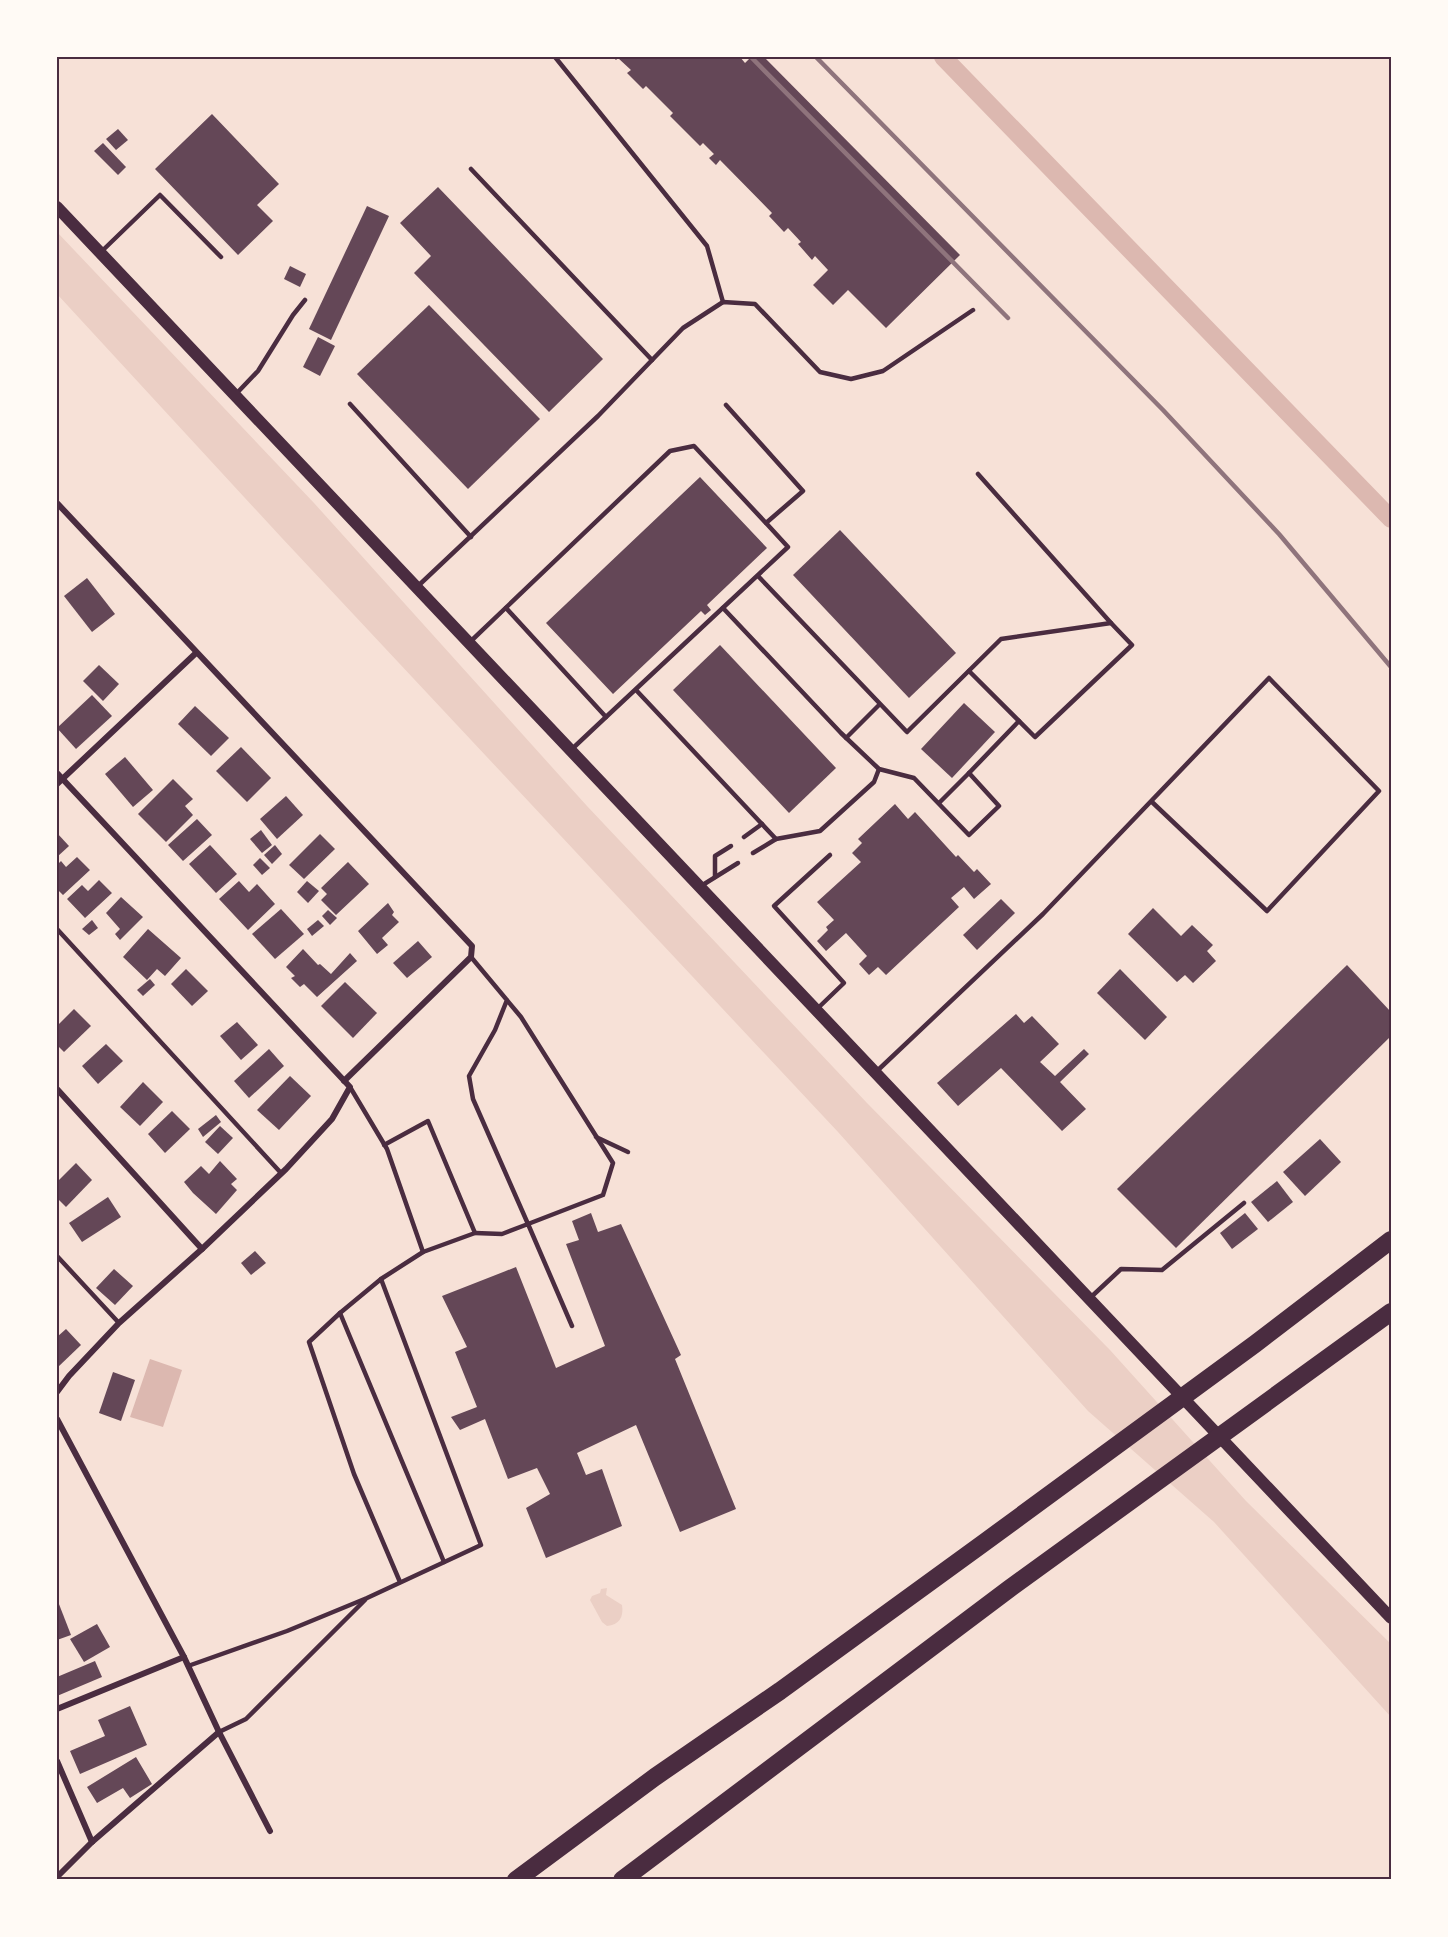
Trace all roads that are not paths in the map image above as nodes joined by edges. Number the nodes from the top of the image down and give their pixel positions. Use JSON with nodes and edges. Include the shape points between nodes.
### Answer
{"nodes":[{"id":1,"x":555,"y":57,"type":"edge"},
{"id":2,"x":471,"y":169,"type":"dead end"},
{"id":3,"x":57,"y":207,"type":"edge"},
{"id":4,"x":100,"y":252,"type":"junction"},
{"id":5,"x":221,"y":257,"type":"dead end"},
{"id":6,"x":306,"y":300,"type":"dead end"},
{"id":7,"x":723,"y":302,"type":"junction"},
{"id":8,"x":973,"y":310,"type":"dead end"},
{"id":9,"x":652,"y":360,"type":"junction"},
{"id":10,"x":234,"y":395,"type":"junction"},
{"id":11,"x":350,"y":405,"type":"dead end"},
{"id":12,"x":726,"y":405,"type":"dead end"},
{"id":13,"x":978,"y":474,"type":"dead end"},
{"id":14,"x":57,"y":503,"type":"edge"},
{"id":15,"x":766,"y":524,"type":"junction"},
{"id":16,"x":471,"y":537,"type":"junction"},
{"id":17,"x":758,"y":576,"type":"junction"},
{"id":18,"x":416,"y":588,"type":"junction"},
{"id":19,"x":506,"y":608,"type":"junction"},
{"id":20,"x":723,"y":608,"type":"junction"},
{"id":21,"x":1111,"y":623,"type":"junction"},
{"id":22,"x":469,"y":643,"type":"junction"},
{"id":23,"x":196,"y":653,"type":"junction"},
{"id":24,"x":969,"y":671,"type":"junction"},
{"id":25,"x":636,"y":690,"type":"junction"},
{"id":26,"x":879,"y":705,"type":"junction"},
{"id":27,"x":606,"y":717,"type":"junction"},
{"id":28,"x":1019,"y":721,"type":"junction"},
{"id":29,"x":846,"y":738,"type":"junction"},
{"id":30,"x":570,"y":751,"type":"junction"},
{"id":31,"x":879,"y":769,"type":"junction"},
{"id":32,"x":57,"y":773,"type":"edge"},
{"id":33,"x":969,"y":773,"type":"junction"},
{"id":34,"x":60,"y":782,"type":"edge"},
{"id":35,"x":1152,"y":802,"type":"junction"},
{"id":36,"x":939,"y":803,"type":"junction"},
{"id":37,"x":762,"y":824,"type":"junction"},
{"id":38,"x":744,"y":837,"type":"dead end"},
{"id":39,"x":776,"y":839,"type":"junction"},
{"id":40,"x":731,"y":846,"type":"dead end"},
{"id":41,"x":753,"y":854,"type":"dead end"},
{"id":42,"x":830,"y":855,"type":"dead end"},
{"id":43,"x":738,"y":863,"type":"dead end"},
{"id":44,"x":715,"y":877,"type":"junction"},
{"id":45,"x":699,"y":887,"type":"junction"},
{"id":46,"x":57,"y":928,"type":"edge"},
{"id":47,"x":471,"y":957,"type":"junction"},
{"id":48,"x":507,"y":1000,"type":"junction"},
{"id":49,"x":816,"y":1010,"type":"junction"},
{"id":50,"x":876,"y":1072,"type":"junction"},
{"id":51,"x":344,"y":1081,"type":"junction"},
{"id":52,"x":350,"y":1087,"type":"junction"},
{"id":53,"x":57,"y":1089,"type":"edge"},
{"id":54,"x":596,"y":1137,"type":"junction"},
{"id":55,"x":384,"y":1145,"type":"junction"},
{"id":56,"x":628,"y":1152,"type":"dead end"},
{"id":57,"x":281,"y":1173,"type":"junction"},
{"id":58,"x":1244,"y":1203,"type":"dead end"},
{"id":59,"x":528,"y":1224,"type":"junction"},
{"id":60,"x":475,"y":1233,"type":"junction"},
{"id":61,"x":1391,"y":1240,"type":"edge"},
{"id":62,"x":202,"y":1249,"type":"junction"},
{"id":63,"x":423,"y":1252,"type":"junction"},
{"id":64,"x":57,"y":1256,"type":"edge"},
{"id":65,"x":381,"y":1280,"type":"junction"},
{"id":66,"x":1088,"y":1299,"type":"junction"},
{"id":67,"x":1391,"y":1312,"type":"edge"},
{"id":68,"x":340,"y":1313,"type":"junction"},
{"id":69,"x":119,"y":1323,"type":"junction"},
{"id":70,"x":572,"y":1326,"type":"dead end"},
{"id":71,"x":57,"y":1392,"type":"edge"},
{"id":72,"x":57,"y":1419,"type":"edge"},
{"id":73,"x":444,"y":1562,"type":"junction"},
{"id":74,"x":400,"y":1582,"type":"junction"},
{"id":75,"x":367,"y":1598,"type":"junction"},
{"id":76,"x":1391,"y":1618,"type":"edge"},
{"id":77,"x":184,"y":1657,"type":"junction"},
{"id":78,"x":188,"y":1666,"type":"junction"},
{"id":79,"x":57,"y":1709,"type":"edge"},
{"id":80,"x":219,"y":1732,"type":"junction"},
{"id":81,"x":57,"y":1761,"type":"edge"},
{"id":82,"x":270,"y":1832,"type":"dead end"},
{"id":83,"x":92,"y":1842,"type":"junction"},
{"id":84,"x":57,"y":1877,"type":"edge"},
{"id":85,"x":516,"y":1880,"type":"edge"},
{"id":86,"x":622,"y":1880,"type":"edge"}],
"edges":[{"from":1,"to":7,"type":"lane","via":[[707,246]]},
{"from":2,"to":9,"type":"lane"},
{"from":3,"to":4,"type":"main road"},
{"from":4,"to":5,"type":"lane","via":[[160,195]]},
{"from":4,"to":10,"type":"main road"},
{"from":6,"to":10,"type":"lane","via":[[258,371]]},
{"from":7,"to":8,"type":"lane","via":[[754,304],[820,372],[851,379],[883,371]]},
{"from":7,"to":9,"type":"lane","via":[[682,328]]},
{"from":9,"to":16,"type":"lane"},
{"from":10,"to":18,"type":"main road"},
{"from":11,"to":16,"type":"lane"},
{"from":12,"to":15,"type":"lane","via":[[803,491]]},
{"from":13,"to":21,"type":"lane"},
{"from":14,"to":23,"type":"street"},
{"from":15,"to":17,"type":"lane","via":[[788,547]]},
{"from":15,"to":19,"type":"lane","via":[[694,446],[670,451]]},
{"from":16,"to":18,"type":"lane"},
{"from":17,"to":20,"type":"lane"},
{"from":17,"to":26,"type":"lane"},
{"from":18,"to":22,"type":"main road"},
{"from":19,"to":22,"type":"lane"},
{"from":19,"to":27,"type":"lane"},
{"from":20,"to":25,"type":"lane"},
{"from":20,"to":29,"type":"lane"},
{"from":21,"to":24,"type":"lane","via":[[1001,639]]},
{"from":21,"to":28,"type":"lane","via":[[1132,645],[1035,736]]},
{"from":22,"to":30,"type":"main road"},
{"from":23,"to":34,"type":"street"},
{"from":23,"to":47,"type":"street","via":[[472,946]]},
{"from":24,"to":26,"type":"lane","via":[[907,732]]},
{"from":24,"to":28,"type":"lane"},
{"from":25,"to":27,"type":"lane"},
{"from":25,"to":37,"type":"lane"},
{"from":26,"to":29,"type":"lane"},
{"from":27,"to":30,"type":"lane"},
{"from":28,"to":33,"type":"lane"},
{"from":29,"to":31,"type":"lane"},
{"from":30,"to":45,"type":"main road"},
{"from":31,"to":36,"type":"lane","via":[[914,778]]},
{"from":31,"to":39,"type":"lane","via":[[874,782],[820,831]]},
{"from":32,"to":34,"type":"street"},
{"from":33,"to":36,"type":"lane"},
{"from":33,"to":36,"type":"lane","via":[[999,806],[969,835]]},
{"from":34,"to":51,"type":"street"},
{"from":35,"to":35,"type":"lane","via":[[1268,911],[1379,791],[1269,678]]},
{"from":35,"to":50,"type":"lane","via":[[1043,914]]},
{"from":37,"to":38,"type":"lane"},
{"from":37,"to":39,"type":"lane"},
{"from":39,"to":41,"type":"lane"},
{"from":40,"to":44,"type":"lane","via":[[715,856]]},
{"from":42,"to":49,"type":"lane","via":[[774,906],[844,983]]},
{"from":43,"to":44,"type":"lane"},
{"from":44,"to":45,"type":"lane"},
{"from":45,"to":49,"type":"main road"},
{"from":46,"to":57,"type":"lane"},
{"from":47,"to":48,"type":"lane"},
{"from":47,"to":51,"type":"street"},
{"from":48,"to":54,"type":"lane"},
{"from":48,"to":59,"type":"lane","via":[[469,1076],[473,1099]]},
{"from":49,"to":50,"type":"main road"},
{"from":50,"to":66,"type":"main road"},
{"from":51,"to":52,"type":"street"},
{"from":52,"to":55,"type":"lane"},
{"from":52,"to":57,"type":"street","via":[[332,1119]]},
{"from":53,"to":62,"type":"street"},
{"from":54,"to":56,"type":"lane"},
{"from":54,"to":59,"type":"lane","via":[[613,1163],[603,1195]]},
{"from":55,"to":60,"type":"lane","via":[[428,1121]]},
{"from":55,"to":63,"type":"lane"},
{"from":57,"to":62,"type":"street"},
{"from":58,"to":66,"type":"lane","via":[[1162,1270],[1121,1269]]},
{"from":59,"to":60,"type":"lane","via":[[502,1234]]},
{"from":59,"to":70,"type":"lane"},
{"from":60,"to":63,"type":"lane"},
{"from":61,"to":85,"type":"highway","via":[[985,1542]]},
{"from":62,"to":69,"type":"street"},
{"from":63,"to":65,"type":"lane"},
{"from":64,"to":69,"type":"lane"},
{"from":65,"to":68,"type":"lane"},
{"from":65,"to":73,"type":"lane","via":[[481,1545]]},
{"from":66,"to":76,"type":"main road"},
{"from":67,"to":86,"type":"highway","via":[[1009,1589]]},
{"from":68,"to":73,"type":"lane"},
{"from":68,"to":74,"type":"lane","via":[[309,1342],[354,1474]]},
{"from":69,"to":71,"type":"street"},
{"from":72,"to":77,"type":"street"},
{"from":73,"to":74,"type":"lane"},
{"from":74,"to":75,"type":"lane"},
{"from":75,"to":78,"type":"lane"},
{"from":75,"to":80,"type":"lane","via":[[246,1719]]},
{"from":77,"to":78,"type":"street"},
{"from":77,"to":79,"type":"street"},
{"from":78,"to":80,"type":"street"},
{"from":80,"to":82,"type":"street"},
{"from":80,"to":83,"type":"street"},
{"from":81,"to":83,"type":"street"},
{"from":83,"to":84,"type":"street"}]}
